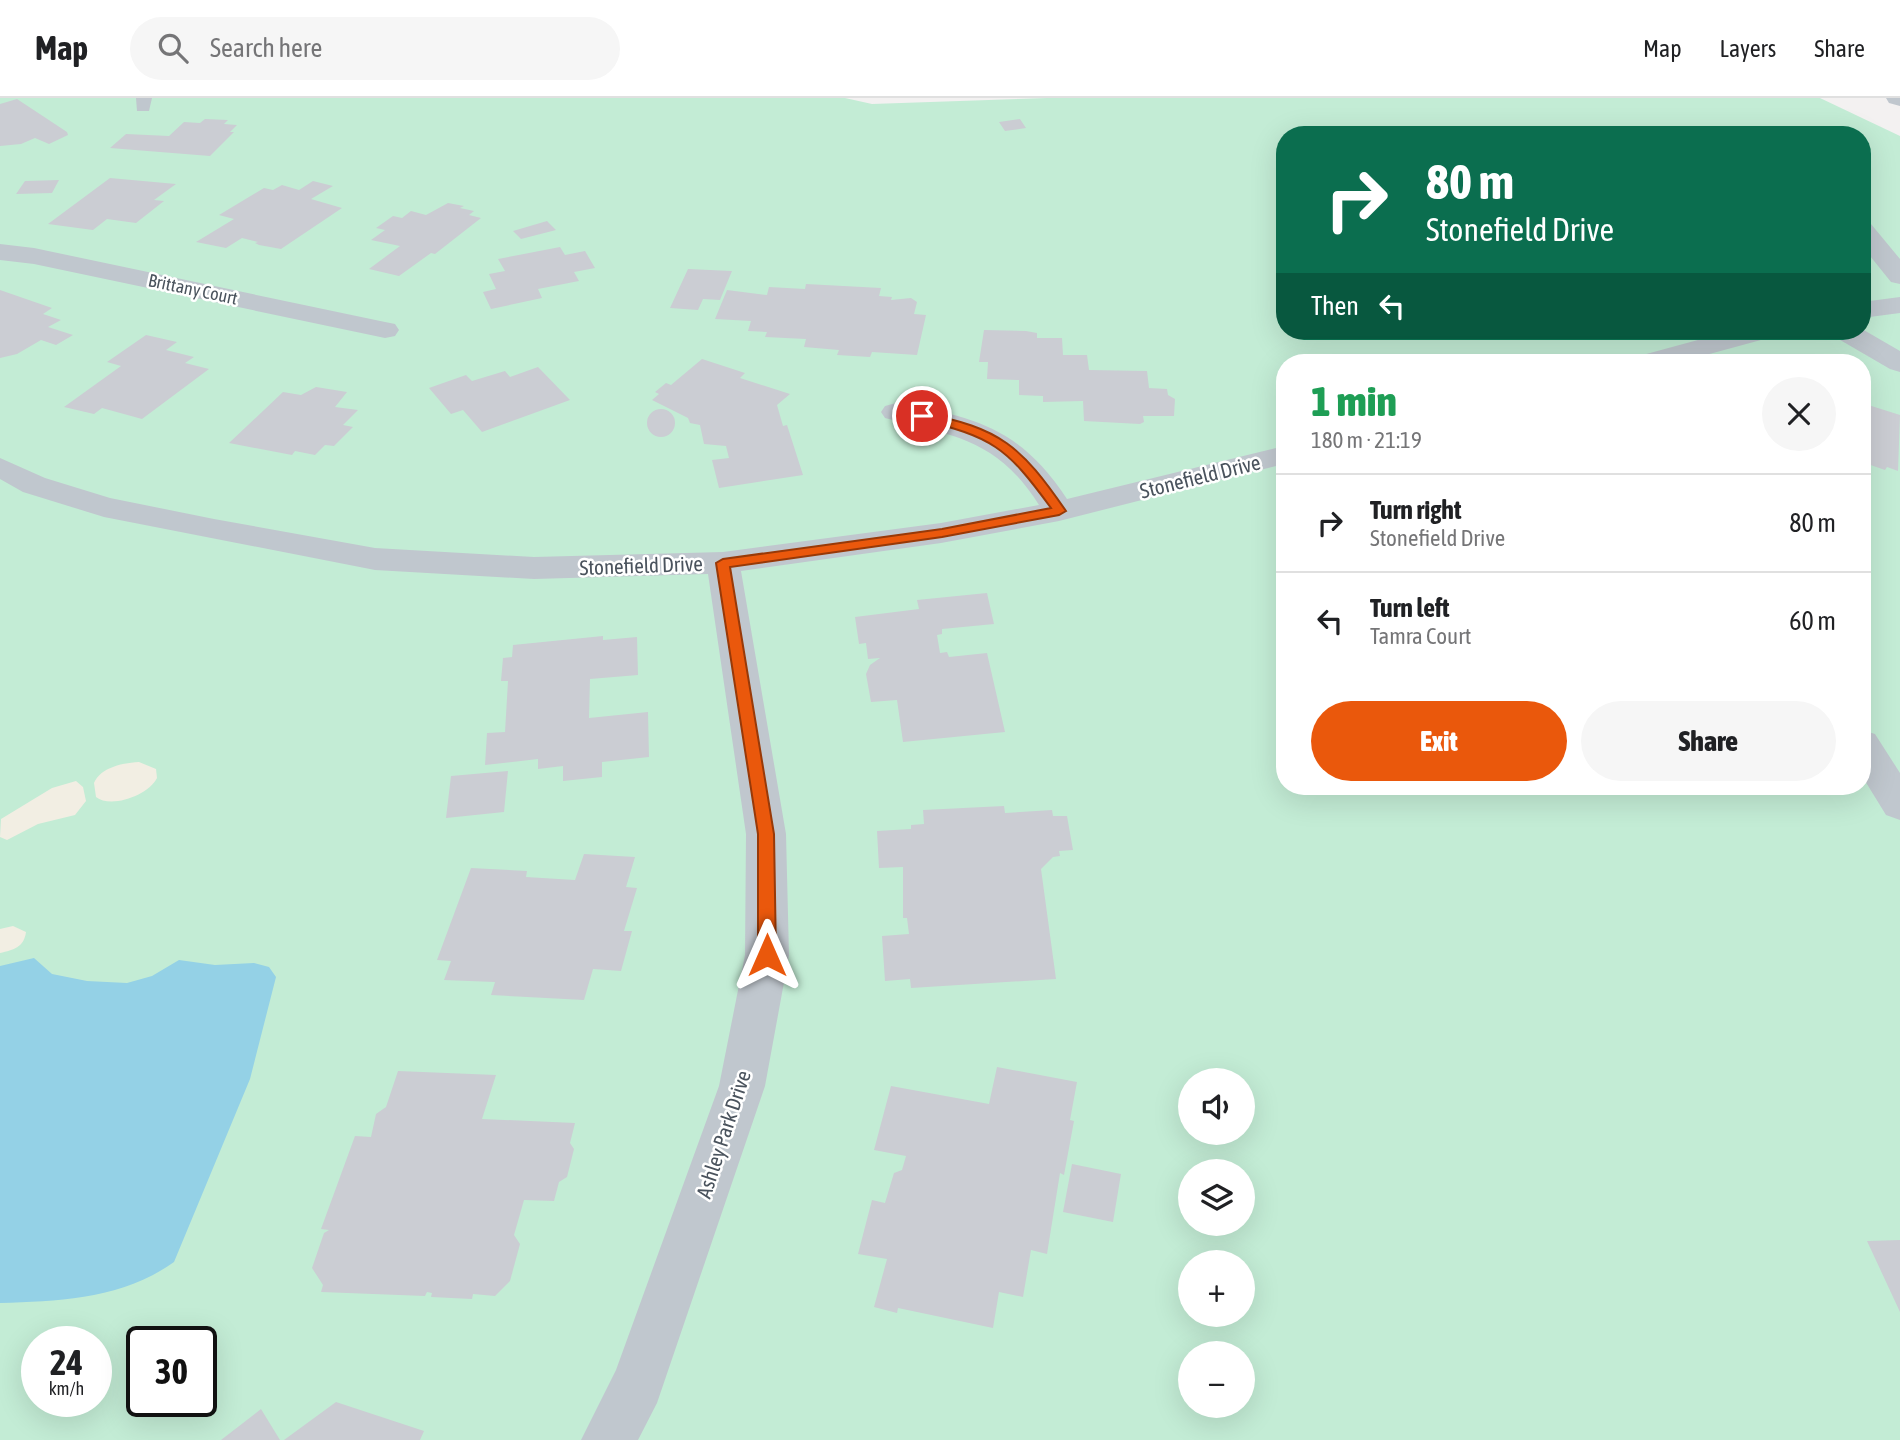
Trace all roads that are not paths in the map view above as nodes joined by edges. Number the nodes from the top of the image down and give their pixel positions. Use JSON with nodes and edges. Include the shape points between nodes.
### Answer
{"nodes":[{"id":1,"x":1871,"y":240,"type":"edge"},
{"id":2,"x":0,"y":252,"type":"edge"},
{"id":3,"x":1900,"y":276,"type":"edge"},
{"id":4,"x":1900,"y":305,"type":"edge"},
{"id":5,"x":1871,"y":309,"type":"edge"},
{"id":6,"x":385,"y":330,"type":"dead end"},
{"id":7,"x":1729,"y":340,"type":"edge"},
{"id":8,"x":1860,"y":340,"type":"edge"},
{"id":9,"x":1678,"y":354,"type":"edge"},
{"id":10,"x":1900,"y":363,"type":"edge"},
{"id":11,"x":896,"y":412,"type":"dead end"},
{"id":12,"x":1276,"y":457,"type":"edge"},
{"id":13,"x":0,"y":467,"type":"edge"},
{"id":14,"x":1059,"y":511,"type":"junction"},
{"id":15,"x":723,"y":563,"type":"junction"},
{"id":16,"x":1871,"y":758,"type":"edge"},
{"id":17,"x":1900,"y":805,"type":"edge"},
{"id":18,"x":608,"y":1440,"type":"edge"}],
"edges":[{"from":1,"to":3,"type":"street"},
{"from":2,"to":6,"type":"street","name":"Brittany Court"},
{"from":4,"to":5,"type":"street"},
{"from":7,"to":9,"type":"street"},
{"from":8,"to":10,"type":"street"},
{"from":11,"to":14,"type":"street","via":[[948,421],[992,437],[1024,463]]},
{"from":12,"to":14,"type":"street","name":"Stonefield Drive"},
{"from":13,"to":15,"type":"street","name":"Stonefield Drive","via":[[34,485],[104,507],[375,559],[534,568]]},
{"from":14,"to":15,"type":"street","name":"Stonefield Drive","via":[[942,533]]},
{"from":15,"to":18,"type":"street","name":"Ashley Park Drive","via":[[766,834],[767,955],[742,1086],[638,1384]]},
{"from":16,"to":17,"type":"street"}]}
